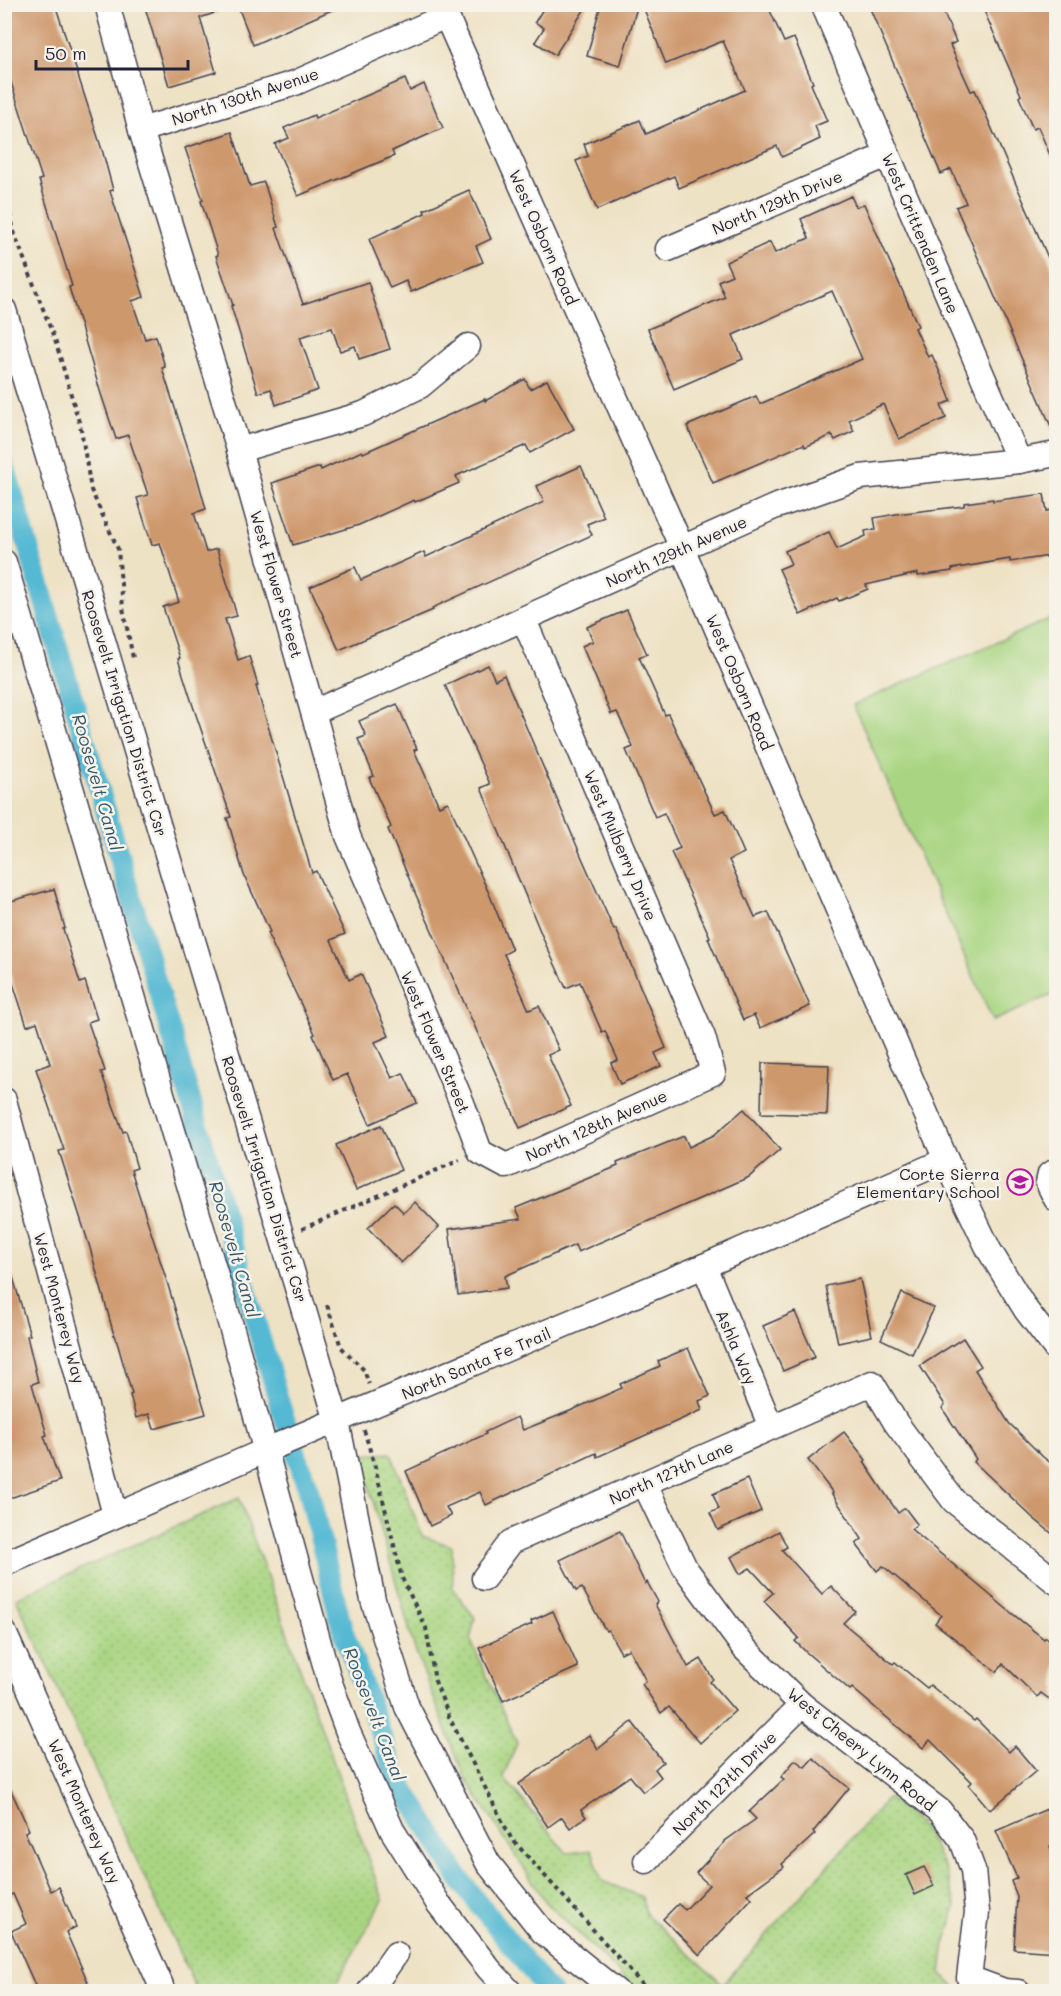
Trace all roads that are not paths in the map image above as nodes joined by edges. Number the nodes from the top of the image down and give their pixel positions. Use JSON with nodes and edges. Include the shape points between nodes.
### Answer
{"nodes":[{"id":1,"x":108,"y":4,"type":"edge"},
{"id":2,"x":823,"y":4,"type":"edge"},
{"id":3,"x":443,"y":10,"type":"edge"},
{"id":4,"x":141,"y":130,"type":"junction"},
{"id":5,"x":886,"y":154,"type":"junction"},
{"id":6,"x":668,"y":249,"type":"dead end"},
{"id":7,"x":4,"y":310,"type":"edge"},
{"id":8,"x":468,"y":346,"type":"dead end"},
{"id":9,"x":239,"y":450,"type":"junction"},
{"id":10,"x":1056,"y":454,"type":"edge"},
{"id":11,"x":1019,"y":460,"type":"junction"},
{"id":12,"x":682,"y":548,"type":"junction"},
{"id":13,"x":4,"y":562,"type":"edge"},
{"id":14,"x":524,"y":620,"type":"junction"},
{"id":15,"x":314,"y":712,"type":"junction"},
{"id":16,"x":713,"y":1073,"type":"joint"},
{"id":17,"x":4,"y":1100,"type":"edge"},
{"id":18,"x":480,"y":1152,"type":"joint"},
{"id":19,"x":946,"y":1160,"type":"junction"},
{"id":20,"x":1056,"y":1171,"type":"edge"},
{"id":21,"x":1056,"y":1199,"type":"edge"},
{"id":22,"x":704,"y":1266,"type":"junction"},
{"id":23,"x":1056,"y":1349,"type":"edge"},
{"id":24,"x":350,"y":1416,"type":"junction"},
{"id":25,"x":771,"y":1427,"type":"junction"},
{"id":26,"x":271,"y":1449,"type":"junction"},
{"id":27,"x":645,"y":1485,"type":"junction"},
{"id":28,"x":116,"y":1515,"type":"junction"},
{"id":29,"x":4,"y":1564,"type":"edge"},
{"id":30,"x":484,"y":1578,"type":"dead end"},
{"id":31,"x":1056,"y":1582,"type":"edge"},
{"id":32,"x":4,"y":1632,"type":"edge"},
{"id":33,"x":802,"y":1705,"type":"junction"},
{"id":34,"x":646,"y":1861,"type":"dead end"},
{"id":35,"x":396,"y":1953,"type":"dead end"},
{"id":36,"x":164,"y":1992,"type":"edge"},
{"id":37,"x":369,"y":1992,"type":"edge"},
{"id":38,"x":510,"y":1992,"type":"edge"},
{"id":39,"x":617,"y":1992,"type":"edge"},
{"id":40,"x":1018,"y":1992,"type":"edge"}],
"edges":[{"from":1,"to":4,"type":"street","name":"West Flower Street"},
{"from":2,"to":5,"type":"street","name":"West Crittenden Lane"},
{"from":3,"to":4,"type":"street","name":"North 130th Avenue","via":[[295,83]]},
{"from":3,"to":12,"type":"street","name":"West Osborn Road"},
{"from":4,"to":9,"type":"street","name":"West Flower Street"},
{"from":5,"to":6,"type":"street","name":"North 129th Drive"},
{"from":5,"to":11,"type":"street","name":"West Crittenden Lane"},
{"from":7,"to":24,"type":"street","name":"Roosevelt Irrigation District Csr"},
{"from":8,"to":9,"type":"street","via":[[420,386],[363,414]]},
{"from":9,"to":15,"type":"street","name":"West Flower Street"},
{"from":10,"to":11,"type":"street","name":"North 129th Avenue"},
{"from":11,"to":12,"type":"street","name":"North 129th Avenue","via":[[860,477],[774,507]]},
{"from":12,"to":14,"type":"street","name":"North 129th Avenue"},
{"from":12,"to":19,"type":"street","name":"West Osborn Road"},
{"from":13,"to":26,"type":"street"},
{"from":14,"to":15,"type":"street","name":"North 129th Avenue"},
{"from":14,"to":16,"type":"street","name":"West Mulberry Drive","via":[[703,1037]]},
{"from":15,"to":18,"type":"street","name":"West Flower Street","via":[[348,836]]},
{"from":16,"to":18,"type":"street","name":"North 128th Avenue","via":[[506,1166]]},
{"from":17,"to":28,"type":"street","name":"West Monterey Way"},
{"from":19,"to":22,"type":"street","name":"North Santa Fe Trail"},
{"from":19,"to":23,"type":"street","name":"West Osborn Road","via":[[988,1250]]},
{"from":20,"to":21,"type":"street","via":[[1050,1174],[1048,1184]]},
{"from":22,"to":24,"type":"street","name":"North Santa Fe Trail"},
{"from":22,"to":25,"type":"street","name":"Ashla Way"},
{"from":24,"to":26,"type":"street","name":"North Santa Fe Trail"},
{"from":24,"to":39,"type":"street","name":"Roosevelt Irrigation District Csr","via":[[373,1600],[407,1707],[488,1863],[543,1932]]},
{"from":25,"to":27,"type":"street","name":"North 127th Lane"},
{"from":25,"to":31,"type":"street","name":"North 127th Lane","via":[[872,1383],[954,1501]]},
{"from":26,"to":28,"type":"street","name":"North Santa Fe Trail"},
{"from":26,"to":38,"type":"street","via":[[330,1683],[376,1798],[438,1903]]},
{"from":27,"to":30,"type":"street","name":"North 127th Lane","via":[[512,1542]]},
{"from":27,"to":33,"type":"street","name":"West Cheery Lynn Road","via":[[685,1568],[744,1648]]},
{"from":28,"to":29,"type":"street","name":"North Santa Fe Trail"},
{"from":32,"to":36,"type":"street","name":"West Monterey Way"},
{"from":33,"to":34,"type":"street","name":"North 127th Drive"},
{"from":33,"to":40,"type":"street","name":"West Cheery Lynn Road","via":[[940,1811],[962,1840],[974,1870],[977,1912],[969,1978]]},
{"from":35,"to":37,"type":"street"}]}
